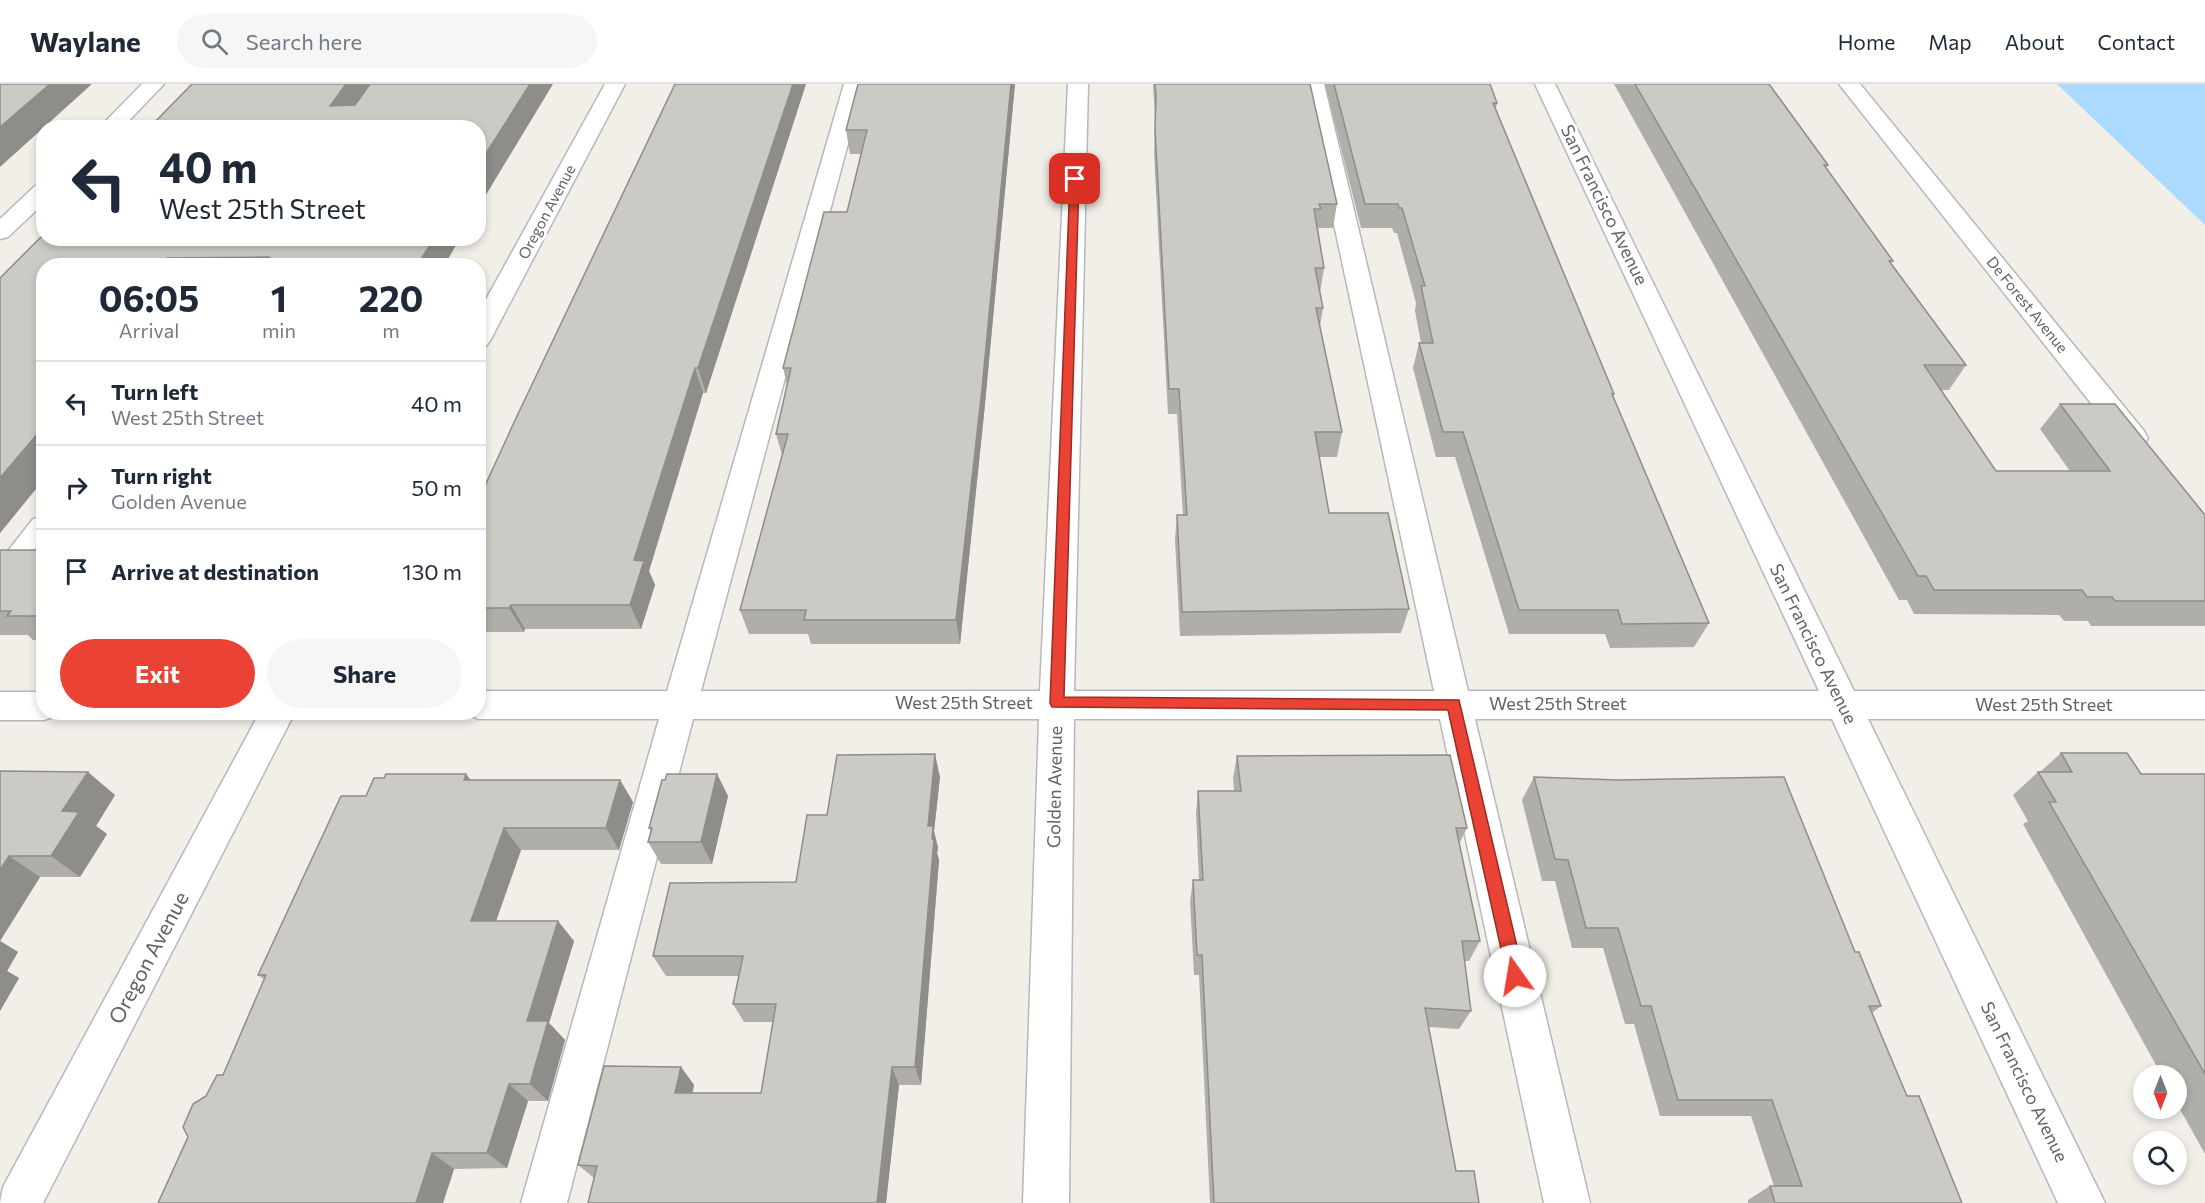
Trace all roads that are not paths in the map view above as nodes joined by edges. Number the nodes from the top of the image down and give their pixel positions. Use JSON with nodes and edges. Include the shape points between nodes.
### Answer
{"nodes":[{"id":1,"x":154,"y":84,"type":"edge"},
{"id":2,"x":615,"y":84,"type":"edge"},
{"id":3,"x":854,"y":84,"type":"edge"},
{"id":4,"x":1078,"y":84,"type":"edge"},
{"id":5,"x":1314,"y":84,"type":"edge"},
{"id":6,"x":1545,"y":84,"type":"edge"},
{"id":7,"x":1849,"y":84,"type":"edge"},
{"id":8,"x":117,"y":120,"type":"edge"},
{"id":9,"x":36,"y":198,"type":"edge"},
{"id":10,"x":0,"y":232,"type":"edge"},
{"id":11,"x":486,"y":324,"type":"edge"},
{"id":12,"x":2146,"y":452,"type":"edge"},
{"id":13,"x":36,"y":537,"type":"edge"},
{"id":14,"x":0,"y":583,"type":"edge"},
{"id":15,"x":1057,"y":703,"type":"junction"},
{"id":16,"x":680,"y":704,"type":"junction"},
{"id":17,"x":1454,"y":704,"type":"junction"},
{"id":18,"x":486,"y":705,"type":"edge"},
{"id":19,"x":1843,"y":705,"type":"junction"},
{"id":20,"x":2205,"y":705,"type":"edge"},
{"id":21,"x":0,"y":706,"type":"edge"},
{"id":22,"x":36,"y":706,"type":"edge"},
{"id":23,"x":274,"y":720,"type":"edge"},
{"id":24,"x":19,"y":1203,"type":"edge"},
{"id":25,"x":544,"y":1203,"type":"edge"},
{"id":26,"x":1046,"y":1203,"type":"edge"},
{"id":27,"x":1567,"y":1203,"type":"edge"},
{"id":28,"x":2082,"y":1203,"type":"edge"}],
"edges":[{"from":1,"to":8,"type":"street"},
{"from":2,"to":11,"type":"street","name":"Oregon Avenue"},
{"from":3,"to":16,"type":"street"},
{"from":4,"to":15,"type":"street","name":"Golden Avenue"},
{"from":5,"to":17,"type":"street"},
{"from":6,"to":19,"type":"street","name":"San Francisco Avenue"},
{"from":7,"to":12,"type":"street","name":"De Forest Avenue"},
{"from":9,"to":10,"type":"street"},
{"from":13,"to":14,"type":"street"},
{"from":15,"to":16,"type":"street","name":"West 25th Street"},
{"from":15,"to":17,"type":"street","name":"West 25th Street"},
{"from":15,"to":26,"type":"street","name":"Golden Avenue"},
{"from":16,"to":18,"type":"street","name":"West 25th Street"},
{"from":16,"to":25,"type":"street"},
{"from":17,"to":19,"type":"street","name":"West 25th Street"},
{"from":17,"to":27,"type":"street"},
{"from":19,"to":20,"type":"street","name":"West 25th Street"},
{"from":19,"to":28,"type":"street","name":"San Francisco Avenue"},
{"from":21,"to":22,"type":"street"},
{"from":23,"to":24,"type":"street","name":"Oregon Avenue"}]}
